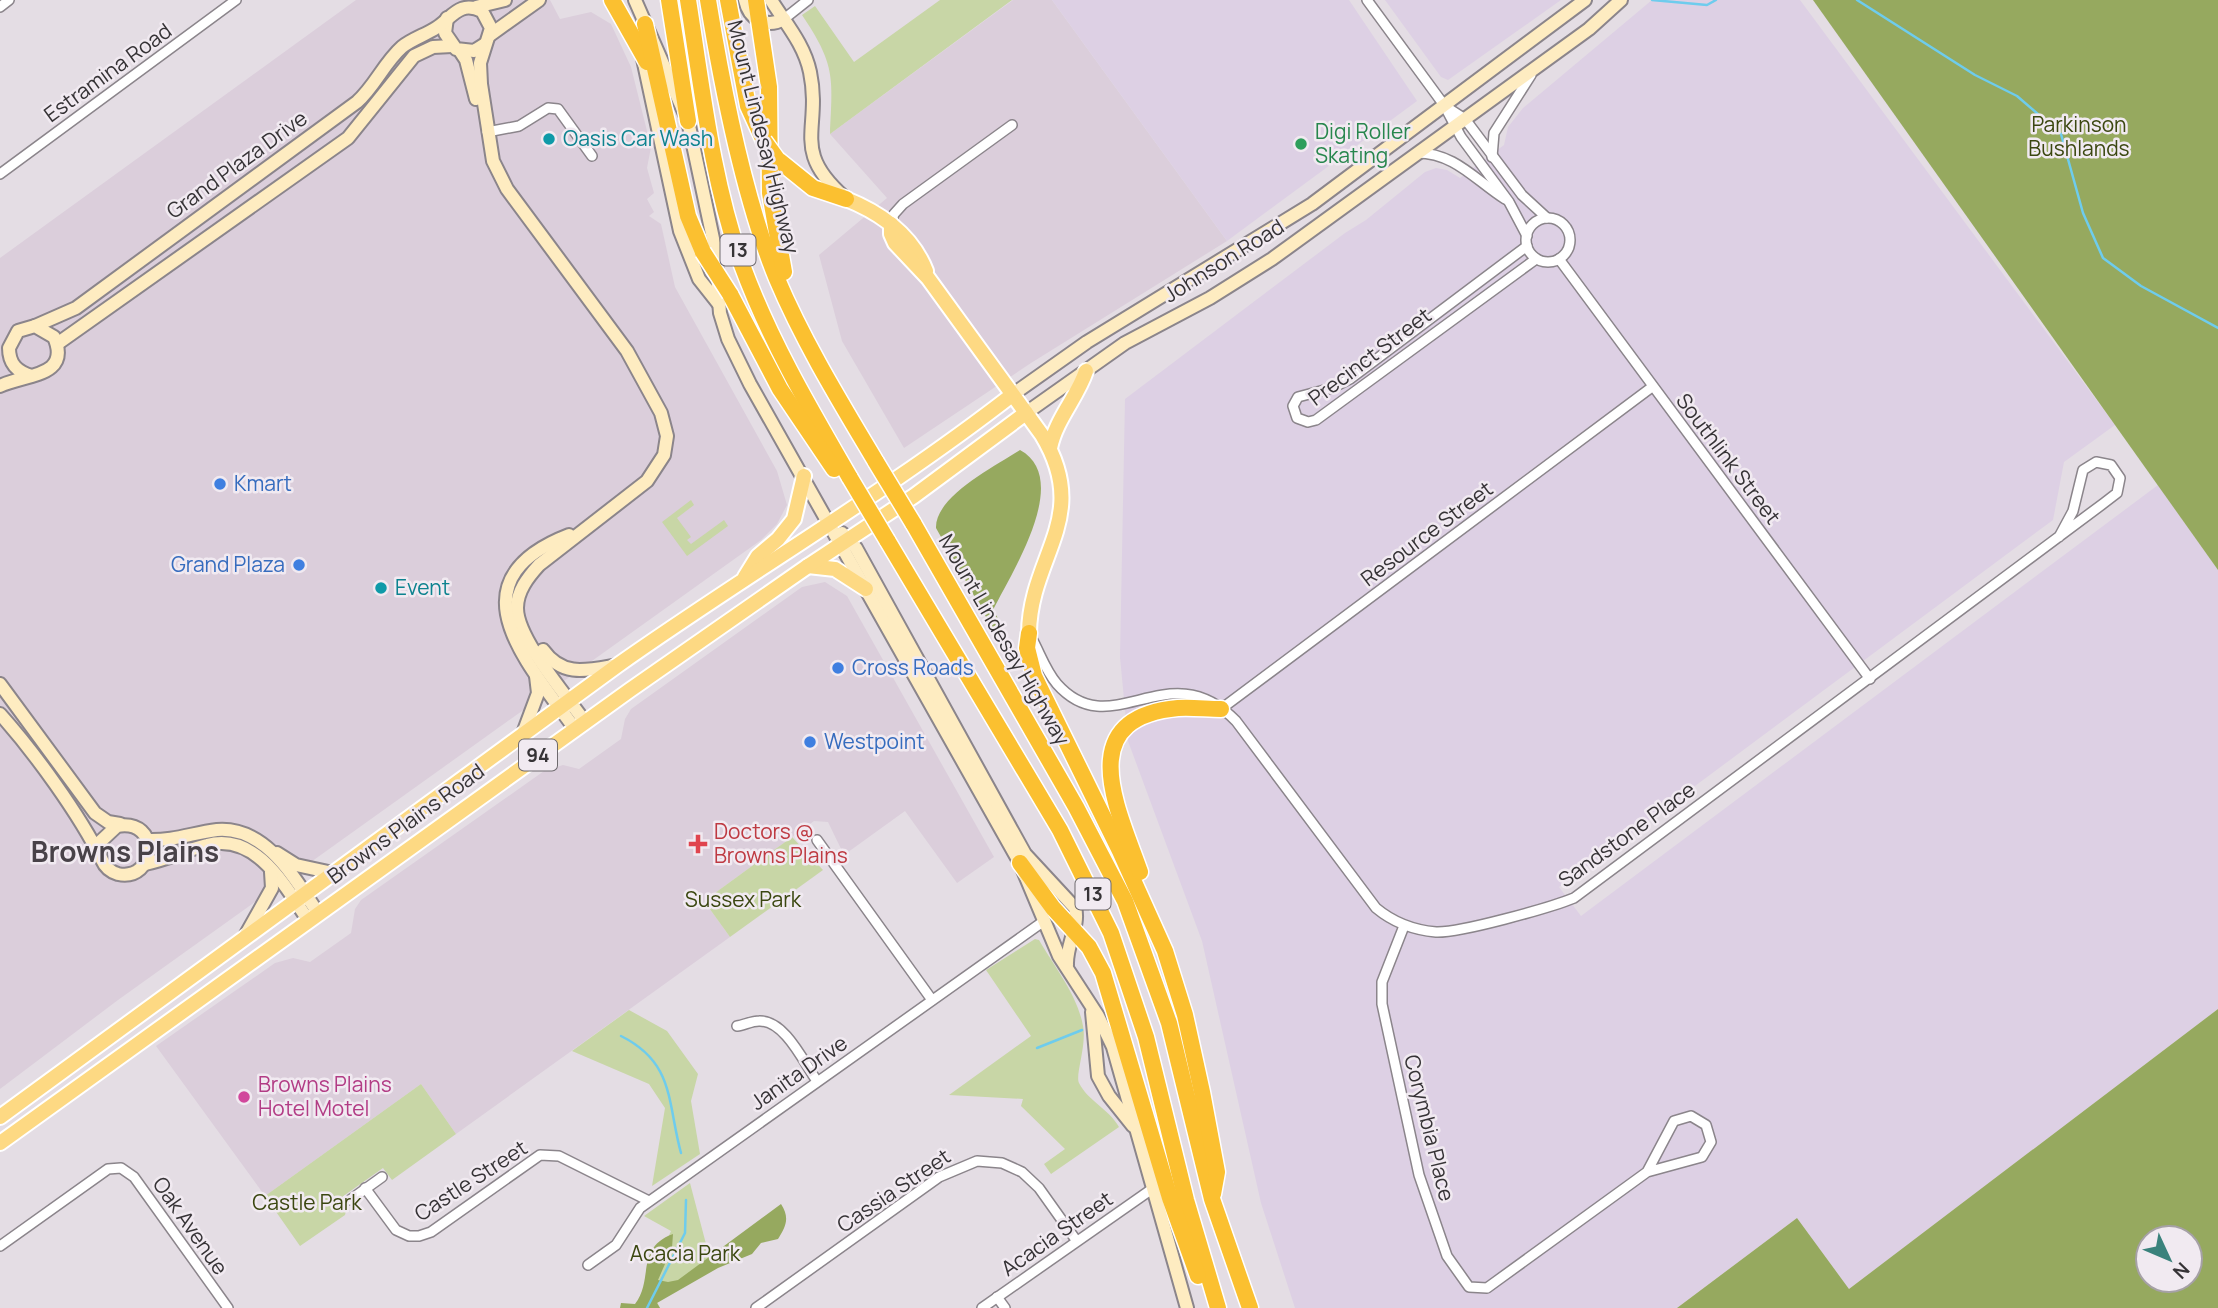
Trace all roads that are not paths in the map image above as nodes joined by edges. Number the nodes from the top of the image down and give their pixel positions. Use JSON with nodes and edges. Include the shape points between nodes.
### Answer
{"nodes":[{"id":1,"x":9,"y":0,"type":"edge"},
{"id":2,"x":236,"y":0,"type":"edge"},
{"id":3,"x":505,"y":0,"type":"edge"},
{"id":4,"x":539,"y":0,"type":"edge"},
{"id":5,"x":612,"y":0,"type":"edge"},
{"id":6,"x":635,"y":0,"type":"edge"},
{"id":7,"x":668,"y":0,"type":"edge"},
{"id":8,"x":688,"y":0,"type":"edge"},
{"id":9,"x":708,"y":0,"type":"edge"},
{"id":10,"x":728,"y":0,"type":"edge"},
{"id":11,"x":745,"y":0,"type":"edge"},
{"id":12,"x":756,"y":0,"type":"edge"},
{"id":13,"x":771,"y":0,"type":"edge"},
{"id":14,"x":808,"y":0,"type":"edge"},
{"id":15,"x":1367,"y":0,"type":"edge"},
{"id":16,"x":1586,"y":0,"type":"edge"},
{"id":17,"x":1621,"y":0,"type":"edge"},
{"id":18,"x":0,"y":7,"type":"edge"},
{"id":19,"x":476,"y":7,"type":"junction"},
{"id":20,"x":447,"y":18,"type":"junction"},
{"id":21,"x":784,"y":19,"type":"junction"},
{"id":22,"x":759,"y":21,"type":"junction"},
{"id":23,"x":645,"y":24,"type":"junction"},
{"id":24,"x":487,"y":39,"type":"junction"},
{"id":25,"x":456,"y":48,"type":"junction"},
{"id":26,"x":642,"y":54,"type":"junction"},
{"id":27,"x":1536,"y":67,"type":"junction"},
{"id":28,"x":658,"y":78,"type":"junction"},
{"id":29,"x":1444,"y":105,"type":"junction"},
{"id":30,"x":688,"y":121,"type":"junction"},
{"id":31,"x":1460,"y":123,"type":"junction"},
{"id":32,"x":1012,"y":125,"type":"dead end"},
{"id":33,"x":487,"y":132,"type":"junction"},
{"id":34,"x":1417,"y":153,"type":"junction"},
{"id":35,"x":592,"y":156,"type":"dead end"},
{"id":36,"x":1492,"y":157,"type":"junction"},
{"id":37,"x":0,"y":174,"type":"edge"},
{"id":38,"x":846,"y":199,"type":"junction"},
{"id":39,"x":1509,"y":202,"type":"junction"},
{"id":40,"x":1547,"y":218,"type":"junction"},
{"id":41,"x":891,"y":224,"type":"junction"},
{"id":42,"x":1527,"y":241,"type":"junction"},
{"id":43,"x":1536,"y":259,"type":"junction"},
{"id":44,"x":1559,"y":259,"type":"junction"},
{"id":45,"x":1486,"y":276,"type":"junction"},
{"id":46,"x":1494,"y":288,"type":"junction"},
{"id":47,"x":724,"y":298,"type":"junction"},
{"id":48,"x":788,"y":298,"type":"junction"},
{"id":49,"x":34,"y":326,"type":"junction"},
{"id":50,"x":57,"y":344,"type":"junction"},
{"id":51,"x":9,"y":348,"type":"junction"},
{"id":52,"x":0,"y":360,"type":"edge"},
{"id":53,"x":1086,"y":371,"type":"junction"},
{"id":54,"x":32,"y":376,"type":"junction"},
{"id":55,"x":0,"y":386,"type":"edge"},
{"id":56,"x":1652,"y":387,"type":"junction"},
{"id":57,"x":1012,"y":395,"type":"junction"},
{"id":58,"x":1026,"y":413,"type":"junction"},
{"id":59,"x":1050,"y":448,"type":"junction"},
{"id":60,"x":804,"y":476,"type":"junction"},
{"id":61,"x":850,"y":478,"type":"junction"},
{"id":62,"x":831,"y":525,"type":"junction"},
{"id":63,"x":579,"y":531,"type":"junction"},
{"id":64,"x":2059,"y":537,"type":"junction"},
{"id":65,"x":845,"y":541,"type":"junction"},
{"id":66,"x":808,"y":566,"type":"junction"},
{"id":67,"x":745,"y":578,"type":"junction"},
{"id":68,"x":866,"y":589,"type":"junction"},
{"id":69,"x":1029,"y":633,"type":"junction"},
{"id":70,"x":529,"y":640,"type":"junction"},
{"id":71,"x":618,"y":665,"type":"junction"},
{"id":72,"x":536,"y":675,"type":"junction"},
{"id":73,"x":1870,"y":678,"type":"junction"},
{"id":74,"x":0,"y":684,"type":"edge"},
{"id":75,"x":565,"y":705,"type":"junction"},
{"id":76,"x":1221,"y":709,"type":"junction"},
{"id":77,"x":0,"y":714,"type":"edge"},
{"id":78,"x":580,"y":725,"type":"junction"},
{"id":79,"x":522,"y":736,"type":"junction"},
{"id":80,"x":124,"y":825,"type":"junction"},
{"id":81,"x":147,"y":840,"type":"junction"},
{"id":82,"x":817,"y":840,"type":"dead end"},
{"id":83,"x":270,"y":850,"type":"junction"},
{"id":84,"x":100,"y":855,"type":"junction"},
{"id":85,"x":1020,"y":863,"type":"junction"},
{"id":86,"x":145,"y":864,"type":"junction"},
{"id":87,"x":270,"y":869,"type":"junction"},
{"id":88,"x":333,"y":873,"type":"junction"},
{"id":89,"x":300,"y":897,"type":"junction"},
{"id":90,"x":313,"y":916,"type":"junction"},
{"id":91,"x":1044,"y":921,"type":"junction"},
{"id":92,"x":1155,"y":924,"type":"junction"},
{"id":93,"x":1405,"y":926,"type":"junction"},
{"id":94,"x":1073,"y":931,"type":"junction"},
{"id":95,"x":244,"y":938,"type":"junction"},
{"id":96,"x":1068,"y":965,"type":"junction"},
{"id":97,"x":932,"y":1000,"type":"junction"},
{"id":98,"x":1091,"y":1009,"type":"junction"},
{"id":99,"x":737,"y":1026,"type":"dead end"},
{"id":100,"x":1120,"y":1070,"type":"junction"},
{"id":101,"x":817,"y":1081,"type":"junction"},
{"id":102,"x":1103,"y":1087,"type":"junction"},
{"id":103,"x":0,"y":1117,"type":"edge"},
{"id":104,"x":1135,"y":1129,"type":"junction"},
{"id":105,"x":0,"y":1143,"type":"edge"},
{"id":106,"x":1647,"y":1172,"type":"junction"},
{"id":107,"x":382,"y":1177,"type":"dead end"},
{"id":108,"x":365,"y":1188,"type":"junction"},
{"id":109,"x":1152,"y":1189,"type":"junction"},
{"id":110,"x":1212,"y":1199,"type":"junction"},
{"id":111,"x":350,"y":1200,"type":"dead end"},
{"id":112,"x":649,"y":1201,"type":"junction"},
{"id":113,"x":1076,"y":1240,"type":"junction"},
{"id":114,"x":0,"y":1246,"type":"edge"},
{"id":115,"x":588,"y":1265,"type":"dead end"},
{"id":116,"x":997,"y":1297,"type":"junction"},
{"id":117,"x":228,"y":1308,"type":"edge"},
{"id":118,"x":756,"y":1308,"type":"edge"},
{"id":119,"x":982,"y":1308,"type":"edge"},
{"id":120,"x":1005,"y":1308,"type":"edge"},
{"id":121,"x":1187,"y":1308,"type":"edge"},
{"id":122,"x":1217,"y":1308,"type":"edge"},
{"id":123,"x":1250,"y":1308,"type":"edge"}],
"edges":[{"from":1,"to":18,"type":"street"},
{"from":2,"to":37,"type":"street","name":"Estramina Road"},
{"from":3,"to":19,"type":"street"},
{"from":4,"to":24,"type":"street"},
{"from":5,"to":26,"type":"highway"},
{"from":6,"to":23,"type":"street"},
{"from":7,"to":30,"type":"highway"},
{"from":8,"to":61,"type":"highway","name":"Mount Lindesay Highway","number":"13","via":[[721,191],[741,263],[784,363]]},
{"from":9,"to":48,"type":"highway","name":"Mount Lindesay Highway","number":"13","via":[[751,196],[778,281]]},
{"from":10,"to":38,"type":"highway","bridge":true,"via":[[748,106],[764,141],[777,159],[813,188]]},
{"from":11,"to":22,"type":"street"},
{"from":12,"to":22,"type":"highway"},
{"from":13,"to":21,"type":"street"},
{"from":14,"to":21,"type":"street"},
{"from":15,"to":29,"type":"street"},
{"from":16,"to":29,"type":"street","name":"Johnson Road"},
{"from":17,"to":27,"type":"street","name":"Johnson Road"},
{"from":19,"to":20,"type":"street","via":[[463,6]]},
{"from":19,"to":24,"type":"street","via":[[489,22]]},
{"from":20,"to":25,"type":"street","via":[[445,33]]},
{"from":20,"to":49,"type":"street","name":"Grand Plaza Drive","via":[[405,45],[357,102],[76,308]]},
{"from":21,"to":22,"type":"street","via":[[767,24]]},
{"from":21,"to":38,"type":"street","via":[[802,47],[810,71],[812,156],[822,176]]},
{"from":22,"to":48,"type":"highway","via":[[769,87],[773,217]]},
{"from":23,"to":28,"type":"highway"},
{"from":23,"to":30,"type":"street"},
{"from":24,"to":25,"type":"street","via":[[474,51]]},
{"from":24,"to":33,"type":"street","via":[[480,62]]},
{"from":25,"to":33,"type":"street","via":[[466,61]]},
{"from":25,"to":50,"type":"street","name":"Grand Plaza Drive","via":[[433,47],[414,56],[348,138]]},
{"from":26,"to":28,"type":"highway"},
{"from":26,"to":47,"type":"street","via":[[680,231],[709,295]]},
{"from":27,"to":31,"type":"street","name":"Johnson Road"},
{"from":27,"to":36,"type":"street","via":[[1494,132]]},
{"from":28,"to":47,"type":"highway","bridge":true,"via":[[688,216]]},
{"from":29,"to":31,"type":"street"},
{"from":29,"to":57,"type":"street","name":"Johnson Road","via":[[1312,204],[1097,336]]},
{"from":30,"to":47,"type":"street"},
{"from":31,"to":34,"type":"street","name":"Johnson Road"},
{"from":31,"to":36,"type":"street"},
{"from":31,"to":39,"type":"street"},
{"from":32,"to":41,"type":"street","via":[[904,204]]},
{"from":33,"to":35,"type":"street","via":[[519,126],[548,108],[558,109]]},
{"from":33,"to":63,"type":"street","via":[[493,161],[507,189],[627,351],[662,413],[667,436],[664,454],[647,481]]},
{"from":34,"to":39,"type":"street","via":[[1455,162]]},
{"from":34,"to":53,"type":"street","name":"Johnson Road","via":[[1261,266],[1125,343]]},
{"from":36,"to":40,"type":"street"},
{"from":38,"to":41,"type":"main road","name":"Mount Lindesay Highway"},
{"from":39,"to":42,"type":"street"},
{"from":40,"to":42,"type":"street","via":[[1534,224]]},
{"from":40,"to":44,"type":"street","via":[[1563,224],[1570,235],[1569,248]]},
{"from":41,"to":57,"type":"main road","name":"Mount Lindesay Highway","via":[[920,256],[928,278]]},
{"from":42,"to":43,"type":"street"},
{"from":42,"to":45,"type":"street","name":"Precinct Street"},
{"from":43,"to":44,"type":"street"},
{"from":43,"to":46,"type":"street","name":"Precinct Street"},
{"from":44,"to":56,"type":"street","name":"Southlink Street"},
{"from":45,"to":46,"type":"street"},
{"from":45,"to":46,"type":"street","name":"Precinct Street","via":[[1350,379],[1298,397],[1293,406],[1297,418],[1316,420]]},
{"from":47,"to":60,"type":"street","via":[[739,362]]},
{"from":47,"to":61,"type":"highway","via":[[792,410],[838,474]]},
{"from":48,"to":110,"type":"highway","name":"Mount Lindesay Highway","number":"13","bridge":true,"via":[[815,357],[1076,807],[1125,901],[1169,1023]]},
{"from":49,"to":50,"type":"street","via":[[49,331]]},
{"from":49,"to":51,"type":"street","via":[[18,331]]},
{"from":50,"to":54,"type":"street","via":[[58,356],[50,369]]},
{"from":51,"to":52,"type":"street"},
{"from":51,"to":54,"type":"street","via":[[12,364]]},
{"from":53,"to":58,"type":"street","name":"Johnson Road"},
{"from":53,"to":59,"type":"main road","via":[[1079,393],[1054,431]]},
{"from":54,"to":55,"type":"street"},
{"from":56,"to":73,"type":"street","name":"Southlink Street"},
{"from":56,"to":76,"type":"street","name":"Resource Street"},
{"from":57,"to":58,"type":"main road","name":"Mount Lindesay Highway"},
{"from":57,"to":62,"type":"main road","name":"Johnson Road"},
{"from":58,"to":59,"type":"main road","name":"Mount Lindesay Highway"},
{"from":58,"to":65,"type":"main road","name":"Johnson Road"},
{"from":59,"to":69,"type":"main road","name":"Mount Lindesay Highway","via":[[1059,474],[1061,513],[1034,591]]},
{"from":60,"to":62,"type":"street"},
{"from":60,"to":67,"type":"main road","via":[[794,519],[758,556]]},
{"from":61,"to":122,"type":"highway","name":"Mount Lindesay Highway","number":"13","bridge":true,"via":[[1060,830],[1107,923],[1146,1037]]},
{"from":62,"to":65,"type":"street"},
{"from":62,"to":67,"type":"main road","name":"Browns Plains Road","number":"94"},
{"from":63,"to":70,"type":"street","via":[[527,578],[517,609]]},
{"from":63,"to":72,"type":"street","via":[[546,544],[521,566],[508,586],[503,609],[510,631]]},
{"from":64,"to":64,"type":"street","name":"Sandstone Place","via":[[2073,511],[2083,470],[2096,462],[2111,465],[2120,478],[2116,493]]},
{"from":64,"to":73,"type":"street","name":"Sandstone Place"},
{"from":65,"to":66,"type":"main road","name":"Browns Plains Road","number":"94"},
{"from":65,"to":68,"type":"street"},
{"from":65,"to":94,"type":"street","via":[[1025,854],[1075,908]]},
{"from":66,"to":68,"type":"main road","via":[[835,569]]},
{"from":66,"to":78,"type":"main road","name":"Browns Plains Road","number":"94"},
{"from":67,"to":71,"type":"main road","name":"Browns Plains Road","number":"94"},
{"from":68,"to":85,"type":"street"},
{"from":69,"to":76,"type":"street","name":"Sandstone Place","via":[[1055,682],[1083,703],[1115,706],[1182,692],[1206,697]]},
{"from":69,"to":92,"type":"highway","via":[[1027,648],[1034,676]]},
{"from":70,"to":71,"type":"street","via":[[568,671]]},
{"from":70,"to":75,"type":"street"},
{"from":71,"to":75,"type":"main road","name":"Browns Plains Road","number":"94"},
{"from":72,"to":75,"type":"street"},
{"from":72,"to":79,"type":"street","via":[[538,693]]},
{"from":73,"to":93,"type":"street","name":"Sandstone Place","via":[[1574,898],[1551,908],[1438,932]]},
{"from":74,"to":80,"type":"street","via":[[95,813],[107,822]]},
{"from":75,"to":78,"type":"street"},
{"from":75,"to":79,"type":"main road","name":"Browns Plains Road","number":"94"},
{"from":76,"to":92,"type":"highway","via":[[1176,709],[1153,715],[1132,725],[1113,747],[1110,782]]},
{"from":76,"to":93,"type":"street","name":"Sandstone Place","via":[[1236,722],[1376,908]]},
{"from":77,"to":84,"type":"street"},
{"from":78,"to":90,"type":"main road","name":"Browns Plains Road","number":"94"},
{"from":79,"to":88,"type":"main road","name":"Browns Plains Road","number":"94"},
{"from":80,"to":81,"type":"street","via":[[136,827]]},
{"from":80,"to":84,"type":"street","via":[[105,834]]},
{"from":81,"to":83,"type":"street","via":[[176,841],[226,831],[256,839]]},
{"from":81,"to":86,"type":"street"},
{"from":82,"to":97,"type":"street"},
{"from":83,"to":88,"type":"street","via":[[296,865]]},
{"from":83,"to":89,"type":"street"},
{"from":84,"to":86,"type":"street","via":[[107,867],[119,874],[133,873]]},
{"from":85,"to":91,"type":"street"},
{"from":85,"to":94,"type":"highway"},
{"from":86,"to":87,"type":"street","via":[[222,843],[244,847]]},
{"from":87,"to":89,"type":"street"},
{"from":87,"to":95,"type":"street","via":[[272,888]]},
{"from":88,"to":89,"type":"main road","name":"Browns Plains Road","number":"94"},
{"from":89,"to":90,"type":"street"},
{"from":89,"to":95,"type":"main road","name":"Browns Plains Road","number":"94"},
{"from":90,"to":105,"type":"main road","name":"Browns Plains Road","number":"94"},
{"from":91,"to":96,"type":"street","via":[[1059,956]]},
{"from":91,"to":97,"type":"street","name":"Janita Drive"},
{"from":92,"to":110,"type":"highway","via":[[1194,1051],[1217,1172]]},
{"from":93,"to":106,"type":"street","name":"Corymbia Place","via":[[1382,982],[1382,1004],[1419,1175],[1447,1256],[1469,1287],[1487,1289]]},
{"from":94,"to":96,"type":"street","via":[[1066,952]]},
{"from":94,"to":122,"type":"highway","via":[[1089,947],[1103,974],[1178,1224]]},
{"from":95,"to":103,"type":"main road","name":"Browns Plains Road","number":"94"},
{"from":96,"to":98,"type":"street"},
{"from":97,"to":101,"type":"street","name":"Janita Drive"},
{"from":98,"to":100,"type":"street","via":[[1113,1047]]},
{"from":98,"to":102,"type":"street","via":[[1096,1069]]},
{"from":99,"to":101,"type":"street","via":[[770,1023]]},
{"from":100,"to":102,"type":"street"},
{"from":100,"to":104,"type":"street"},
{"from":101,"to":112,"type":"street","name":"Janita Drive"},
{"from":102,"to":104,"type":"street"},
{"from":104,"to":109,"type":"street"},
{"from":106,"to":106,"type":"street","name":"Corymbia Place","via":[[1674,1121],[1691,1116],[1706,1125],[1711,1142],[1702,1157]]},
{"from":107,"to":108,"type":"street"},
{"from":108,"to":111,"type":"street"},
{"from":108,"to":112,"type":"street","name":"Castle Street","via":[[396,1230],[409,1236],[431,1232],[540,1155],[559,1156]]},
{"from":109,"to":113,"type":"street","name":"Acacia Street"},
{"from":109,"to":121,"type":"street"},
{"from":110,"to":123,"type":"highway","name":"Mount Lindesay Highway","number":"13"},
{"from":112,"to":115,"type":"street","name":"Janita Drive","via":[[616,1245]]},
{"from":113,"to":116,"type":"street","name":"Acacia Street"},
{"from":113,"to":118,"type":"street","name":"Cassia Street","via":[[1022,1172],[1002,1163],[977,1161],[939,1177]]},
{"from":114,"to":117,"type":"street","name":"Oak Avenue","via":[[108,1169],[121,1168],[134,1177]]},
{"from":116,"to":119,"type":"street","name":"Acacia Street"},
{"from":116,"to":120,"type":"street"}]}
